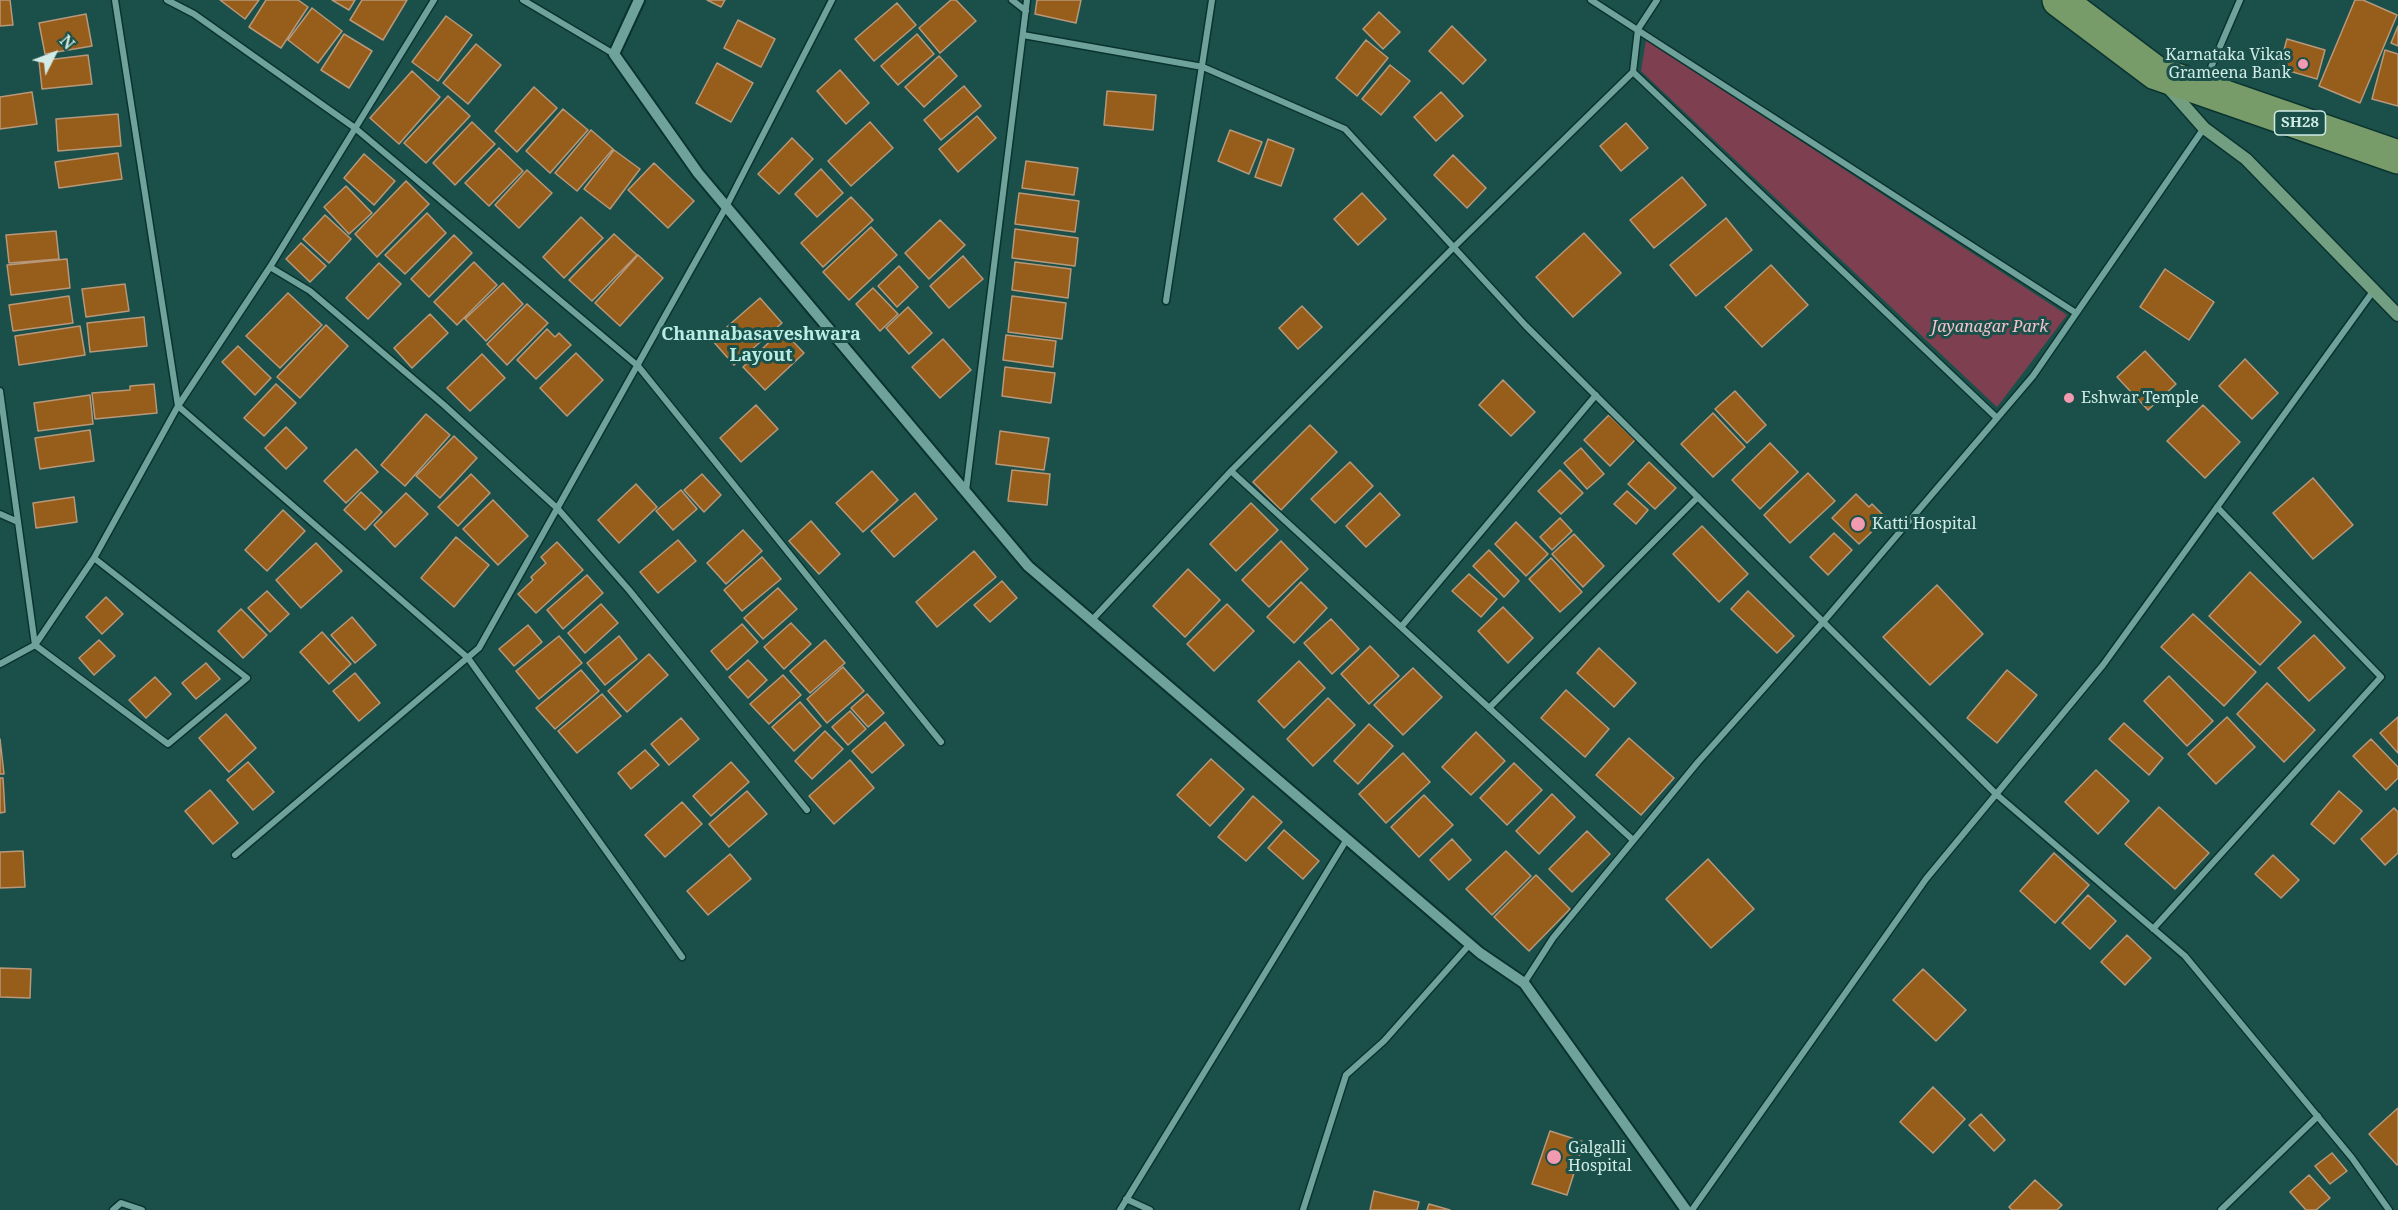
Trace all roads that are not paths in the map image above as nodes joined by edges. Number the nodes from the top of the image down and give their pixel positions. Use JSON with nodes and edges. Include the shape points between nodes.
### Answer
{"nodes":[{"id":1,"x":115,"y":0,"type":"edge"},
{"id":2,"x":167,"y":0,"type":"edge"},
{"id":3,"x":434,"y":0,"type":"edge"},
{"id":4,"x":523,"y":0,"type":"edge"},
{"id":5,"x":639,"y":0,"type":"edge"},
{"id":6,"x":832,"y":0,"type":"edge"},
{"id":7,"x":1012,"y":0,"type":"edge"},
{"id":8,"x":1027,"y":0,"type":"edge"},
{"id":9,"x":1212,"y":0,"type":"edge"},
{"id":10,"x":1590,"y":0,"type":"edge"},
{"id":11,"x":1657,"y":0,"type":"edge"},
{"id":12,"x":2059,"y":0,"type":"edge"},
{"id":13,"x":2240,"y":0,"type":"edge"},
{"id":14,"x":1026,"y":11,"type":"junction"},
{"id":15,"x":1638,"y":29,"type":"junction"},
{"id":16,"x":1023,"y":35,"type":"junction"},
{"id":17,"x":614,"y":54,"type":"junction"},
{"id":18,"x":1203,"y":67,"type":"junction"},
{"id":19,"x":1633,"y":72,"type":"junction"},
{"id":20,"x":2156,"y":73,"type":"junction"},
{"id":21,"x":2202,"y":88,"type":"junction"},
{"id":22,"x":355,"y":128,"type":"junction"},
{"id":23,"x":2204,"y":128,"type":"junction"},
{"id":24,"x":2398,"y":157,"type":"edge"},
{"id":25,"x":726,"y":207,"type":"junction"},
{"id":26,"x":1454,"y":247,"type":"junction"},
{"id":27,"x":270,"y":267,"type":"junction"},
{"id":28,"x":2374,"y":290,"type":"junction"},
{"id":29,"x":1166,"y":301,"type":"dead end"},
{"id":30,"x":2076,"y":313,"type":"junction"},
{"id":31,"x":2398,"y":315,"type":"edge"},
{"id":32,"x":638,"y":366,"type":"junction"},
{"id":33,"x":0,"y":392,"type":"edge"},
{"id":34,"x":1596,"y":395,"type":"junction"},
{"id":35,"x":178,"y":406,"type":"junction"},
{"id":36,"x":1997,"y":418,"type":"junction"},
{"id":37,"x":1232,"y":471,"type":"junction"},
{"id":38,"x":966,"y":491,"type":"junction"},
{"id":39,"x":1698,"y":497,"type":"junction"},
{"id":40,"x":2217,"y":507,"type":"junction"},
{"id":41,"x":558,"y":509,"type":"junction"},
{"id":42,"x":0,"y":514,"type":"edge"},
{"id":43,"x":18,"y":522,"type":"junction"},
{"id":44,"x":94,"y":558,"type":"junction"},
{"id":45,"x":1092,"y":620,"type":"junction"},
{"id":46,"x":1823,"y":622,"type":"junction"},
{"id":47,"x":1401,"y":627,"type":"junction"},
{"id":48,"x":35,"y":645,"type":"junction"},
{"id":49,"x":468,"y":658,"type":"junction"},
{"id":50,"x":0,"y":664,"type":"edge"},
{"id":51,"x":1489,"y":708,"type":"junction"},
{"id":52,"x":941,"y":742,"type":"dead end"},
{"id":53,"x":1996,"y":794,"type":"junction"},
{"id":54,"x":807,"y":810,"type":"dead end"},
{"id":55,"x":1347,"y":839,"type":"junction"},
{"id":56,"x":1633,"y":840,"type":"junction"},
{"id":57,"x":235,"y":855,"type":"dead end"},
{"id":58,"x":2153,"y":928,"type":"junction"},
{"id":59,"x":1470,"y":944,"type":"junction"},
{"id":60,"x":682,"y":957,"type":"dead end"},
{"id":61,"x":1524,"y":983,"type":"junction"},
{"id":62,"x":2318,"y":1116,"type":"junction"},
{"id":63,"x":1126,"y":1199,"type":"junction"},
{"id":64,"x":112,"y":1210,"type":"edge"},
{"id":65,"x":142,"y":1210,"type":"edge"},
{"id":66,"x":1120,"y":1210,"type":"edge"},
{"id":67,"x":1150,"y":1210,"type":"edge"},
{"id":68,"x":1303,"y":1210,"type":"edge"},
{"id":69,"x":1686,"y":1210,"type":"edge"},
{"id":70,"x":1692,"y":1210,"type":"edge"},
{"id":71,"x":2221,"y":1210,"type":"edge"},
{"id":72,"x":2389,"y":1210,"type":"edge"}],
"edges":[{"from":1,"to":35,"type":"street"},
{"from":2,"to":22,"type":"street","via":[[194,14]]},
{"from":3,"to":22,"type":"street"},
{"from":4,"to":17,"type":"street"},
{"from":5,"to":17,"type":"street"},
{"from":6,"to":25,"type":"street"},
{"from":7,"to":14,"type":"street"},
{"from":8,"to":14,"type":"street"},
{"from":9,"to":18,"type":"street"},
{"from":10,"to":15,"type":"street"},
{"from":11,"to":15,"type":"street"},
{"from":12,"to":20,"type":"main road","number":"SH28"},
{"from":13,"to":21,"type":"street"},
{"from":14,"to":16,"type":"street"},
{"from":15,"to":19,"type":"street"},
{"from":15,"to":30,"type":"street"},
{"from":16,"to":18,"type":"street"},
{"from":16,"to":38,"type":"street"},
{"from":17,"to":25,"type":"street"},
{"from":18,"to":26,"type":"street","via":[[1345,129]]},
{"from":18,"to":29,"type":"street"},
{"from":19,"to":26,"type":"street"},
{"from":19,"to":36,"type":"street"},
{"from":20,"to":21,"type":"main road","number":"SH28"},
{"from":20,"to":23,"type":"main road"},
{"from":21,"to":24,"type":"main road","number":"SH28"},
{"from":22,"to":27,"type":"street"},
{"from":22,"to":32,"type":"street"},
{"from":23,"to":28,"type":"main road","via":[[2246,159]]},
{"from":23,"to":30,"type":"street"},
{"from":25,"to":32,"type":"street"},
{"from":25,"to":38,"type":"street"},
{"from":26,"to":34,"type":"street"},
{"from":26,"to":37,"type":"street"},
{"from":27,"to":35,"type":"street"},
{"from":27,"to":41,"type":"street","via":[[310,291]]},
{"from":28,"to":31,"type":"main road"},
{"from":28,"to":40,"type":"street"},
{"from":30,"to":36,"type":"street","via":[[2033,376]]},
{"from":32,"to":41,"type":"street"},
{"from":32,"to":52,"type":"street"},
{"from":33,"to":43,"type":"street"},
{"from":34,"to":39,"type":"street"},
{"from":34,"to":47,"type":"street"},
{"from":35,"to":44,"type":"street"},
{"from":35,"to":49,"type":"street"},
{"from":36,"to":46,"type":"street"},
{"from":37,"to":45,"type":"street"},
{"from":37,"to":47,"type":"street"},
{"from":38,"to":45,"type":"street","via":[[1029,566]]},
{"from":39,"to":46,"type":"street"},
{"from":39,"to":51,"type":"street"},
{"from":40,"to":53,"type":"street","via":[[2103,665]]},
{"from":40,"to":58,"type":"street","via":[[2382,677]]},
{"from":41,"to":49,"type":"street","via":[[479,648]]},
{"from":41,"to":54,"type":"street","via":[[629,590]]},
{"from":42,"to":43,"type":"street"},
{"from":43,"to":48,"type":"street"},
{"from":44,"to":48,"type":"street"},
{"from":44,"to":48,"type":"street","via":[[247,678],[168,744]]},
{"from":45,"to":55,"type":"street"},
{"from":46,"to":53,"type":"street"},
{"from":46,"to":56,"type":"street"},
{"from":47,"to":51,"type":"street"},
{"from":48,"to":50,"type":"street"},
{"from":49,"to":57,"type":"street"},
{"from":49,"to":60,"type":"street"},
{"from":51,"to":56,"type":"street"},
{"from":53,"to":58,"type":"street"},
{"from":53,"to":70,"type":"street","via":[[1926,879]]},
{"from":55,"to":59,"type":"street"},
{"from":55,"to":63,"type":"street"},
{"from":56,"to":61,"type":"street","via":[[1552,938]]},
{"from":58,"to":62,"type":"street","via":[[2185,956]]},
{"from":59,"to":61,"type":"street"},
{"from":59,"to":68,"type":"street","via":[[1384,1041],[1346,1075]]},
{"from":61,"to":69,"type":"street"},
{"from":62,"to":71,"type":"street"},
{"from":62,"to":72,"type":"street"},
{"from":63,"to":66,"type":"street"},
{"from":63,"to":67,"type":"street"},
{"from":64,"to":65,"type":"street","via":[[122,1203]]}]}
